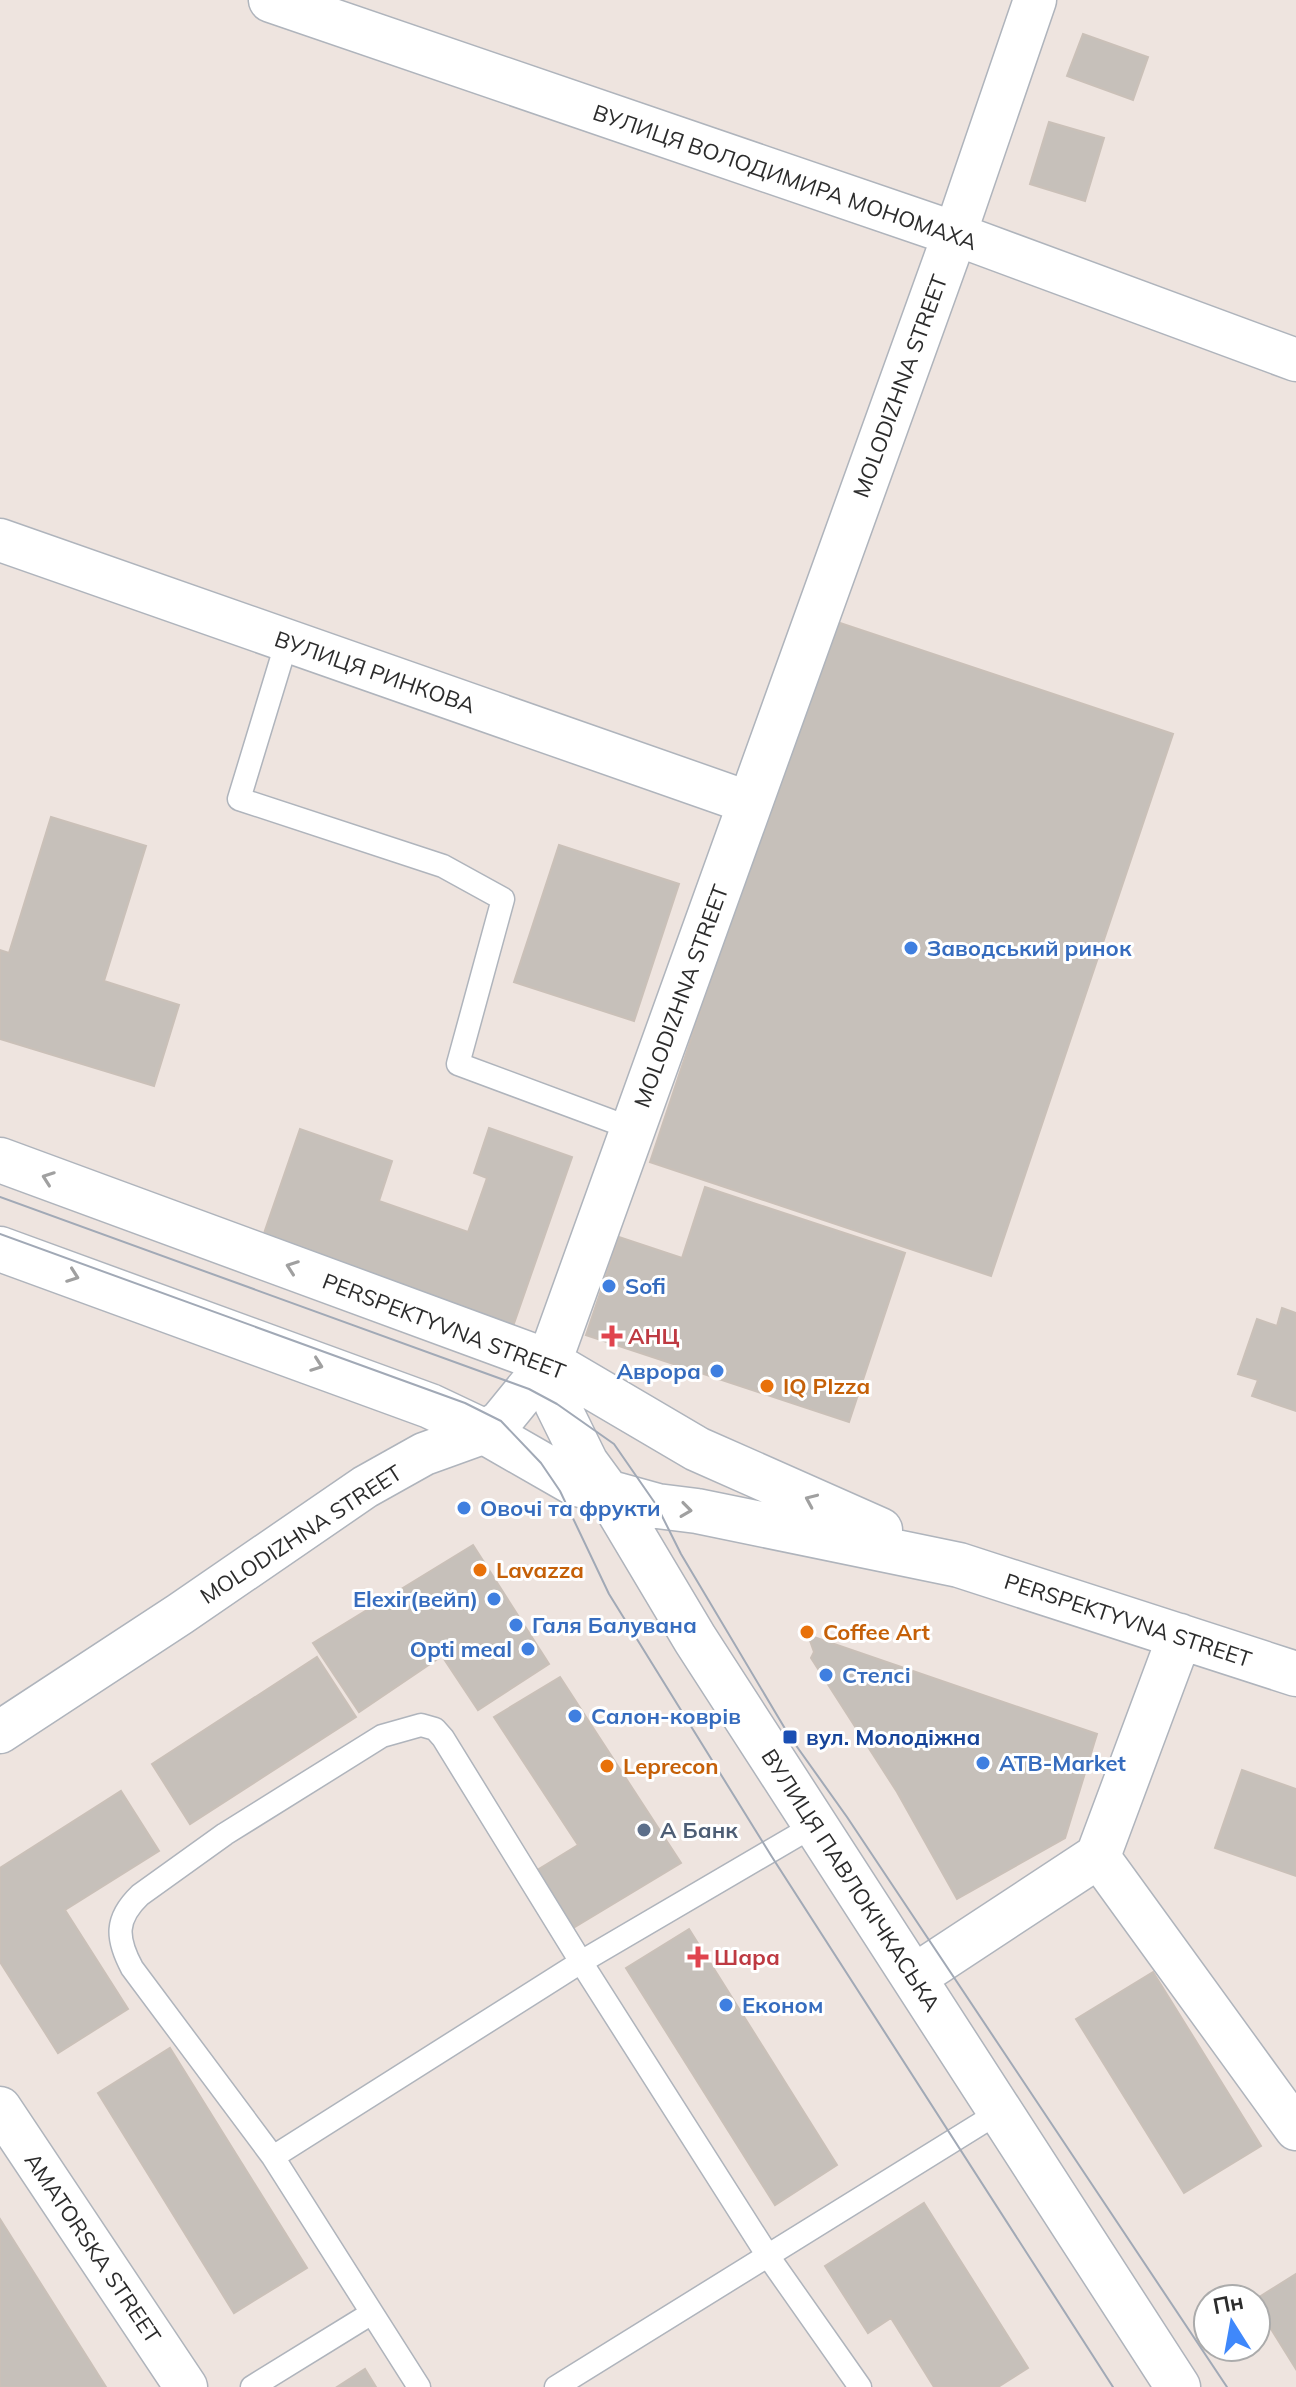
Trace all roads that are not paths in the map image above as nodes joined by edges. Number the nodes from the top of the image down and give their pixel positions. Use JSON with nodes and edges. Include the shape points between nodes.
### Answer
{"nodes":[{"id":1,"x":271,"y":0,"type":"edge"},
{"id":2,"x":1035,"y":0,"type":"edge"},
{"id":3,"x":955,"y":234,"type":"junction"},
{"id":4,"x":1296,"y":360,"type":"edge"},
{"id":5,"x":0,"y":540,"type":"edge"},
{"id":6,"x":287,"y":641,"type":"junction"},
{"id":7,"x":750,"y":803,"type":"junction"},
{"id":8,"x":633,"y":1129,"type":"junction"},
{"id":9,"x":0,"y":1160,"type":"edge"},
{"id":10,"x":0,"y":1249,"type":"edge"},
{"id":11,"x":549,"y":1362,"type":"junction"},
{"id":12,"x":485,"y":1432,"type":"junction"},
{"id":13,"x":608,"y":1493,"type":"junction"},
{"id":14,"x":959,"y":1565,"type":"junction"},
{"id":15,"x":1180,"y":1636,"type":"junction"},
{"id":16,"x":1296,"y":1674,"type":"edge"},
{"id":17,"x":0,"y":1732,"type":"edge"},
{"id":18,"x":815,"y":1825,"type":"junction"},
{"id":19,"x":1098,"y":1856,"type":"junction"},
{"id":20,"x":581,"y":1962,"type":"junction"},
{"id":21,"x":914,"y":1977,"type":"junction"},
{"id":22,"x":1001,"y":2111,"type":"junction"},
{"id":23,"x":5,"y":2128,"type":"edge"},
{"id":24,"x":1296,"y":2129,"type":"edge"},
{"id":25,"x":273,"y":2157,"type":"junction"},
{"id":26,"x":768,"y":2256,"type":"junction"},
{"id":27,"x":372,"y":2313,"type":"junction"},
{"id":28,"x":186,"y":2387,"type":"edge"},
{"id":29,"x":252,"y":2387,"type":"edge"},
{"id":30,"x":419,"y":2387,"type":"edge"},
{"id":31,"x":556,"y":2387,"type":"edge"},
{"id":32,"x":860,"y":2387,"type":"edge"},
{"id":33,"x":1178,"y":2387,"type":"edge"}],
"edges":[{"from":1,"to":3,"type":"street","name":"ВУЛИЦЯ ВОЛОДИМИРА МОНОМАХА"},
{"from":2,"to":3,"type":"street","name":"MOLODIZHNA STREET"},
{"from":3,"to":4,"type":"street","name":"ВУЛИЦЯ ВОЛОДИМИРА МОНОМАХА"},
{"from":3,"to":7,"type":"street","name":"MOLODIZHNA STREET"},
{"from":5,"to":6,"type":"street","name":"ВУЛИЦЯ РИНКОВА"},
{"from":6,"to":7,"type":"street","name":"ВУЛИЦЯ РИНКОВА"},
{"from":6,"to":8,"type":"lane","via":[[239,799],[443,866],[503,899],[458,1064]]},
{"from":7,"to":8,"type":"street","name":"MOLODIZHNA STREET"},
{"from":8,"to":11,"type":"street","name":"MOLODIZHNA STREET"},
{"from":11,"to":9,"type":"street","name":"PERSPEKTYVNA STREET","one_way":true},
{"from":10,"to":12,"type":"street","name":"PERSPEKTYVNA STREET","one_way":true,"via":[[430,1406]]},
{"from":11,"to":12,"type":"street","name":"MOLODIZHNA STREET","via":[[501,1421]]},
{"from":11,"to":13,"type":"street","name":"ВУЛИЦЯ ПАВЛОКІЧКАСЬКА","via":[[557,1404],[586,1463]]},
{"from":14,"to":11,"type":"street","name":"PERSPEKTYVNA STREET","one_way":true,"via":[[697,1449]]},
{"from":12,"to":13,"type":"street","name":"PERSPEKTYVNA STREET","via":[[574,1483]]},
{"from":12,"to":17,"type":"street","name":"MOLODIZHNA STREET","via":[[424,1454],[365,1487]]},
{"from":13,"to":14,"type":"street","name":"PERSPEKTYVNA STREET","one_way":true},
{"from":13,"to":18,"type":"street","name":"ВУЛИЦЯ ПАВЛОКІЧКАСЬКА"},
{"from":14,"to":15,"type":"street","name":"PERSPEKTYVNA STREET"},
{"from":15,"to":16,"type":"street","name":"PERSPEKTYVNA STREET"},
{"from":15,"to":19,"type":"street"},
{"from":18,"to":20,"type":"lane"},
{"from":18,"to":21,"type":"street","name":"ВУЛИЦЯ ПАВЛОКІЧКАСЬКА"},
{"from":19,"to":21,"type":"street"},
{"from":19,"to":24,"type":"street"},
{"from":20,"to":25,"type":"lane"},
{"from":20,"to":25,"type":"lane","via":[[435,1729],[421,1725],[391,1732],[225,1834],[128,1906],[119,1934],[132,1968]]},
{"from":20,"to":26,"type":"lane"},
{"from":21,"to":22,"type":"street","name":"ВУЛИЦЯ ПАВЛОКІЧКАСЬКА"},
{"from":22,"to":26,"type":"lane"},
{"from":22,"to":33,"type":"street","name":"ВУЛИЦЯ ПАВЛОКІЧКАСЬКА"},
{"from":23,"to":28,"type":"street","name":"AMATORSKA STREET"},
{"from":25,"to":27,"type":"lane"},
{"from":26,"to":31,"type":"lane"},
{"from":26,"to":32,"type":"lane"},
{"from":27,"to":29,"type":"lane"},
{"from":27,"to":30,"type":"lane"}]}
